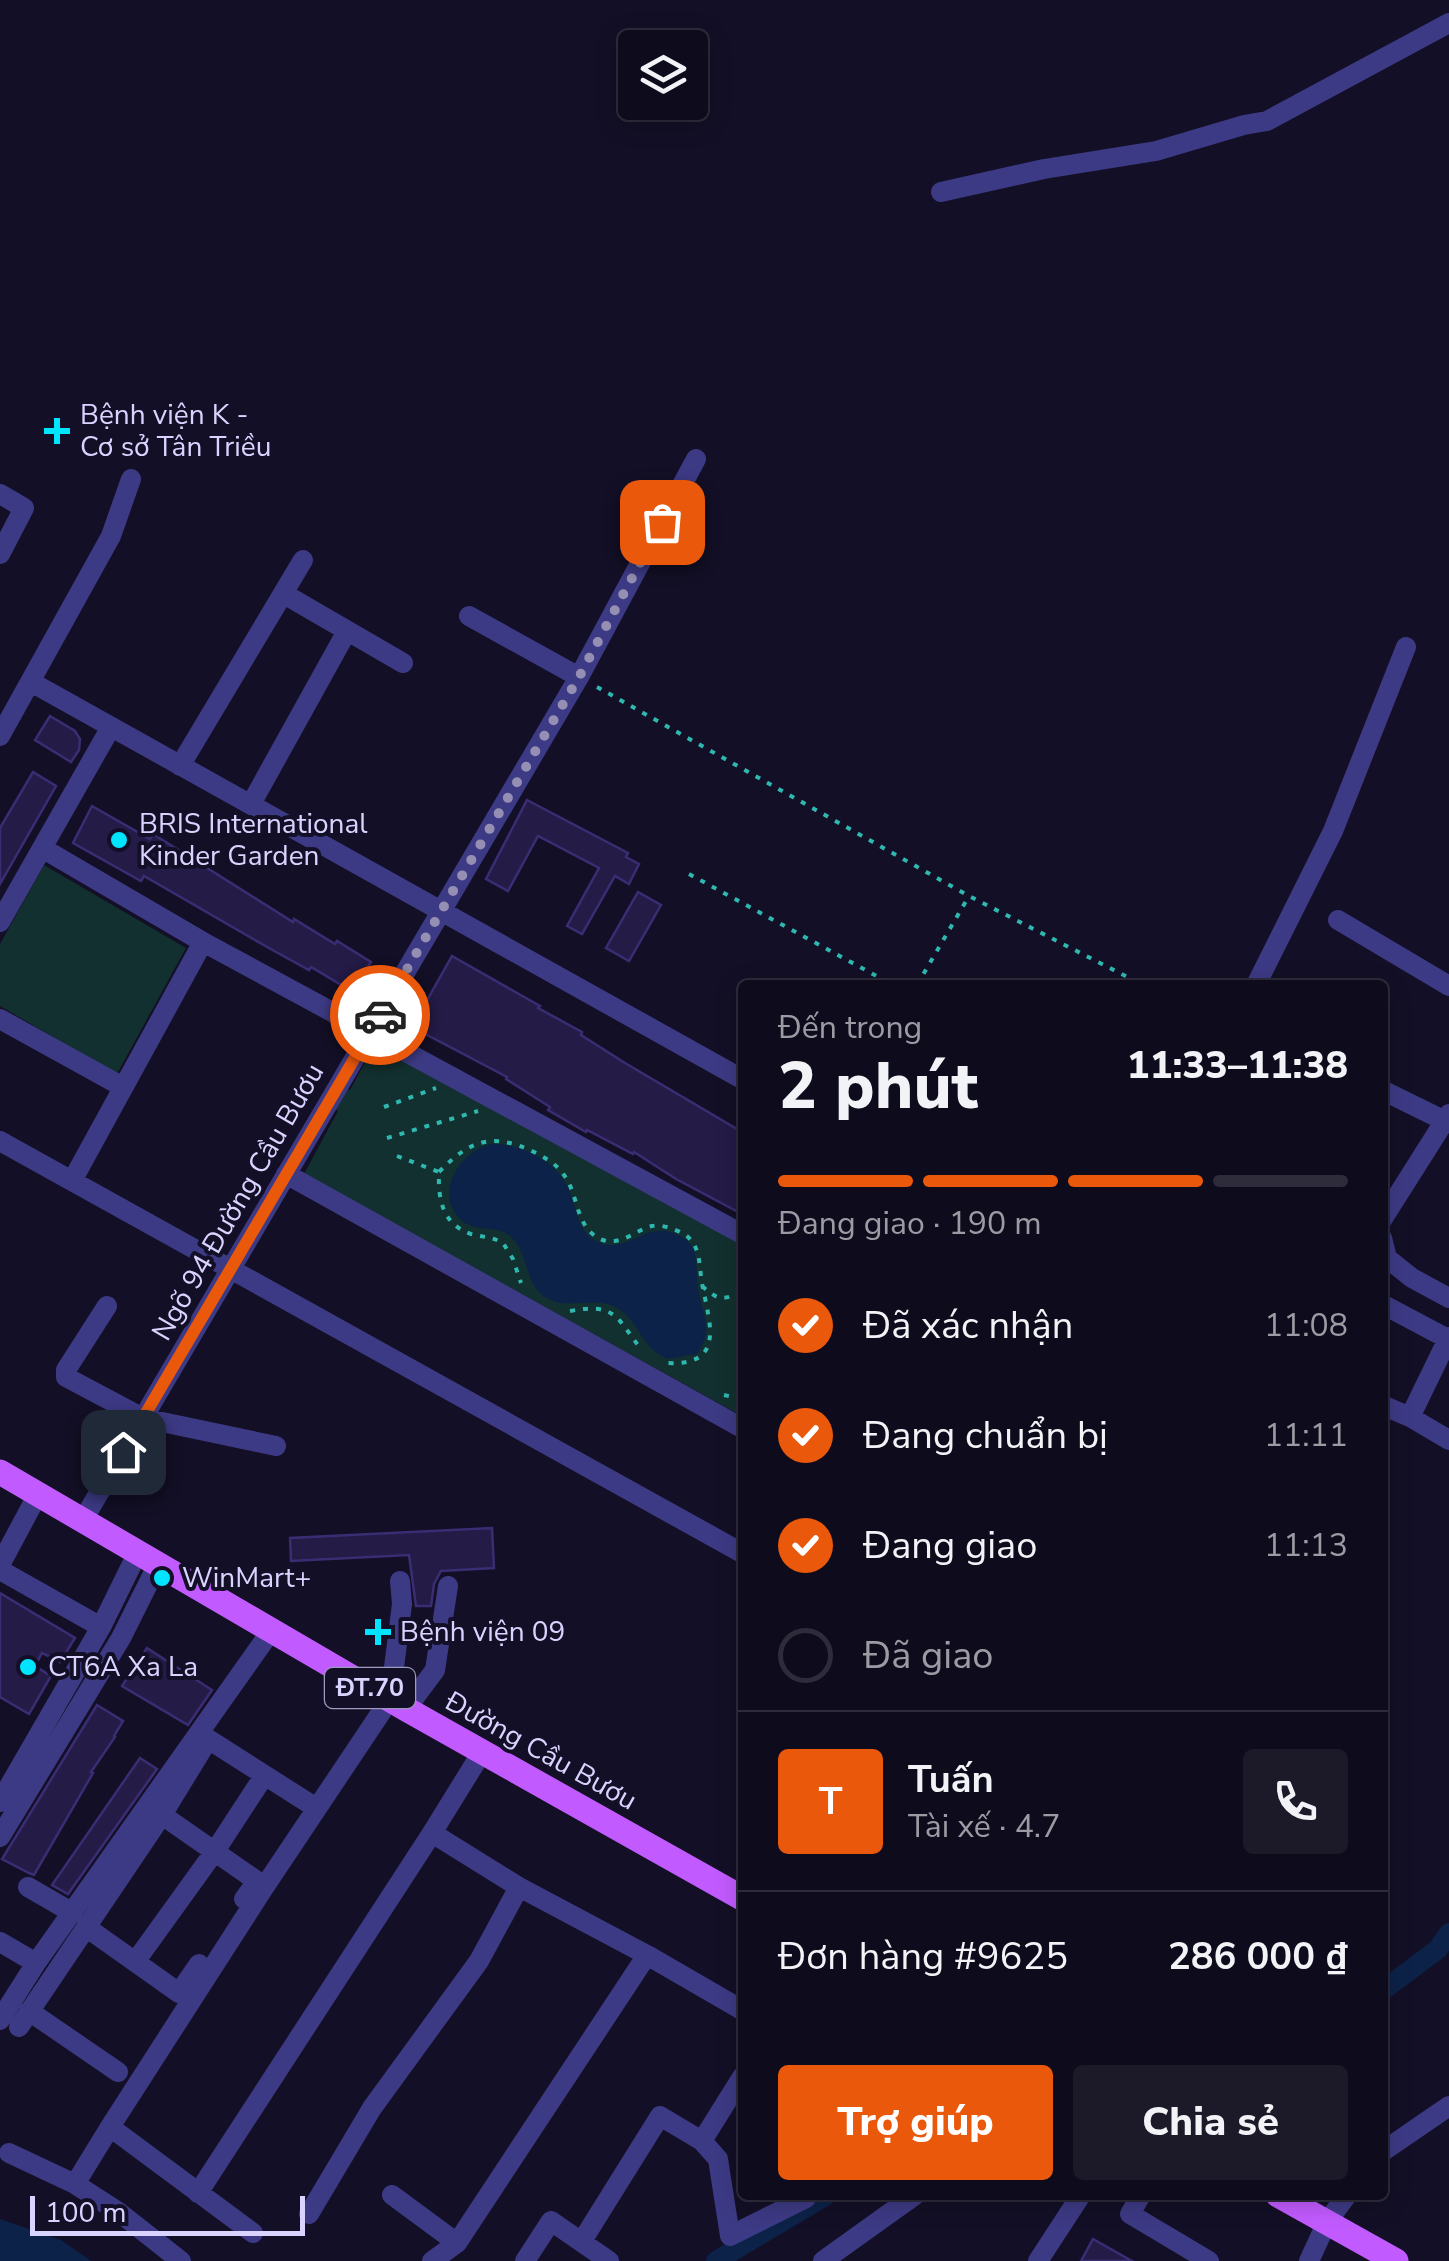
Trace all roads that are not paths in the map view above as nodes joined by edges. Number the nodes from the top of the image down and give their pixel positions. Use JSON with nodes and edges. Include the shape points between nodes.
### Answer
{"nodes":[{"id":1,"x":1449,"y":23,"type":"edge"},
{"id":2,"x":941,"y":192,"type":"dead end"},
{"id":3,"x":696,"y":459,"type":"dead end"},
{"id":4,"x":131,"y":479,"type":"dead end"},
{"id":5,"x":0,"y":494,"type":"edge"},
{"id":6,"x":0,"y":554,"type":"edge"},
{"id":7,"x":304,"y":560,"type":"dead end"},
{"id":8,"x":284,"y":594,"type":"junction"},
{"id":9,"x":469,"y":616,"type":"dead end"},
{"id":10,"x":347,"y":630,"type":"junction"},
{"id":11,"x":1406,"y":647,"type":"dead end"},
{"id":12,"x":403,"y":663,"type":"dead end"},
{"id":13,"x":579,"y":677,"type":"junction"},
{"id":14,"x":31,"y":682,"type":"junction"},
{"id":15,"x":112,"y":727,"type":"junction"},
{"id":16,"x":0,"y":736,"type":"edge"},
{"id":17,"x":180,"y":766,"type":"junction"},
{"id":18,"x":251,"y":804,"type":"junction"},
{"id":19,"x":42,"y":848,"type":"junction"},
{"id":20,"x":441,"y":910,"type":"junction"},
{"id":21,"x":1338,"y":920,"type":"dead end"},
{"id":22,"x":0,"y":922,"type":"edge"},
{"id":23,"x":203,"y":942,"type":"junction"},
{"id":24,"x":1258,"y":980,"type":"edge"},
{"id":25,"x":1449,"y":986,"type":"edge"},
{"id":26,"x":0,"y":1019,"type":"edge"},
{"id":27,"x":369,"y":1033,"type":"junction"},
{"id":28,"x":738,"y":1076,"type":"edge"},
{"id":29,"x":123,"y":1088,"type":"junction"},
{"id":30,"x":1388,"y":1093,"type":"edge"},
{"id":31,"x":1447,"y":1118,"type":"edge"},
{"id":32,"x":0,"y":1141,"type":"edge"},
{"id":33,"x":286,"y":1174,"type":"junction"},
{"id":34,"x":72,"y":1181,"type":"junction"},
{"id":35,"x":1388,"y":1211,"type":"edge"},
{"id":36,"x":738,"y":1232,"type":"edge"},
{"id":37,"x":1388,"y":1259,"type":"edge"},
{"id":38,"x":230,"y":1270,"type":"junction"},
{"id":39,"x":1449,"y":1298,"type":"edge"},
{"id":40,"x":107,"y":1306,"type":"dead end"},
{"id":41,"x":1388,"y":1308,"type":"edge"},
{"id":42,"x":1446,"y":1349,"type":"edge"},
{"id":43,"x":1388,"y":1408,"type":"edge"},
{"id":44,"x":1410,"y":1417,"type":"junction"},
{"id":45,"x":143,"y":1418,"type":"junction"},
{"id":46,"x":738,"y":1426,"type":"edge"},
{"id":47,"x":1449,"y":1440,"type":"edge"},
{"id":48,"x":276,"y":1446,"type":"dead end"},
{"id":49,"x":0,"y":1472,"type":"edge"},
{"id":50,"x":38,"y":1494,"type":"junction"},
{"id":51,"x":83,"y":1520,"type":"junction"},
{"id":52,"x":738,"y":1550,"type":"edge"},
{"id":53,"x":148,"y":1558,"type":"junction"},
{"id":54,"x":0,"y":1568,"type":"edge"},
{"id":55,"x":400,"y":1580,"type":"dead end"},
{"id":56,"x":448,"y":1586,"type":"dead end"},
{"id":57,"x":101,"y":1627,"type":"junction"},
{"id":58,"x":276,"y":1633,"type":"junction"},
{"id":59,"x":398,"y":1704,"type":"junction"},
{"id":60,"x":208,"y":1739,"type":"junction"},
{"id":61,"x":482,"y":1752,"type":"junction"},
{"id":62,"x":264,"y":1776,"type":"junction"},
{"id":63,"x":0,"y":1802,"type":"edge"},
{"id":64,"x":310,"y":1804,"type":"dead end"},
{"id":65,"x":162,"y":1815,"type":"junction"},
{"id":66,"x":432,"y":1833,"type":"junction"},
{"id":67,"x":0,"y":1837,"type":"edge"},
{"id":68,"x":215,"y":1851,"type":"junction"},
{"id":69,"x":28,"y":1887,"type":"dead end"},
{"id":70,"x":519,"y":1887,"type":"junction"},
{"id":71,"x":738,"y":1896,"type":"edge"},
{"id":72,"x":80,"y":1920,"type":"junction"},
{"id":73,"x":0,"y":1942,"type":"edge"},
{"id":74,"x":648,"y":1955,"type":"junction"},
{"id":75,"x":135,"y":1962,"type":"junction"},
{"id":76,"x":36,"y":1964,"type":"junction"},
{"id":77,"x":738,"y":2008,"type":"edge"},
{"id":78,"x":16,"y":2019,"type":"edge"},
{"id":79,"x":118,"y":2072,"type":"dead end"},
{"id":80,"x":738,"y":2083,"type":"edge"},
{"id":81,"x":1449,"y":2106,"type":"edge"},
{"id":82,"x":110,"y":2126,"type":"junction"},
{"id":83,"x":702,"y":2141,"type":"junction"},
{"id":84,"x":1388,"y":2148,"type":"edge"},
{"id":85,"x":8,"y":2153,"type":"dead end"},
{"id":86,"x":75,"y":2184,"type":"junction"},
{"id":87,"x":198,"y":2193,"type":"junction"},
{"id":88,"x":392,"y":2194,"type":"dead end"},
{"id":89,"x":802,"y":2200,"type":"edge"},
{"id":90,"x":909,"y":2200,"type":"edge"},
{"id":91,"x":1078,"y":2200,"type":"edge"},
{"id":92,"x":1139,"y":2200,"type":"edge"},
{"id":93,"x":1287,"y":2200,"type":"edge"},
{"id":94,"x":1344,"y":2200,"type":"edge"},
{"id":95,"x":309,"y":2214,"type":"dead end"},
{"id":96,"x":1326,"y":2222,"type":"junction"},
{"id":97,"x":253,"y":2234,"type":"dead end"},
{"id":98,"x":582,"y":2241,"type":"junction"},
{"id":99,"x":457,"y":2243,"type":"junction"},
{"id":100,"x":847,"y":2254,"type":"edge"},
{"id":101,"x":602,"y":2259,"type":"edge"},
{"id":102,"x":181,"y":2261,"type":"edge"},
{"id":103,"x":432,"y":2261,"type":"edge"},
{"id":104,"x":526,"y":2261,"type":"edge"},
{"id":105,"x":823,"y":2261,"type":"edge"},
{"id":106,"x":1038,"y":2261,"type":"edge"},
{"id":107,"x":1210,"y":2261,"type":"edge"},
{"id":108,"x":1309,"y":2261,"type":"edge"},
{"id":109,"x":1396,"y":2261,"type":"edge"}],
"edges":[{"from":1,"to":2,"type":"street","via":[[1267,120],[1156,151]]},
{"from":3,"to":13,"type":"street","name":"Ngõ 94 Đường Cầu Bươu"},
{"from":4,"to":14,"type":"street","via":[[111,536]]},
{"from":5,"to":6,"type":"street","via":[[24,508]]},
{"from":7,"to":8,"type":"street"},
{"from":8,"to":10,"type":"street"},
{"from":8,"to":17,"type":"street"},
{"from":9,"to":13,"type":"street"},
{"from":10,"to":12,"type":"street"},
{"from":10,"to":18,"type":"street"},
{"from":11,"to":24,"type":"street","via":[[1333,830]]},
{"from":13,"to":20,"type":"street","name":"Ngõ 94 Đường Cầu Bươu"},
{"from":14,"to":15,"type":"street"},
{"from":14,"to":16,"type":"street"},
{"from":15,"to":17,"type":"street"},
{"from":15,"to":19,"type":"street"},
{"from":17,"to":18,"type":"street"},
{"from":18,"to":20,"type":"street"},
{"from":19,"to":22,"type":"street"},
{"from":19,"to":23,"type":"street"},
{"from":20,"to":27,"type":"street","name":"Ngõ 94 Đường Cầu Bươu"},
{"from":20,"to":28,"type":"street"},
{"from":21,"to":25,"type":"street"},
{"from":23,"to":27,"type":"street"},
{"from":23,"to":29,"type":"street"},
{"from":26,"to":29,"type":"street"},
{"from":27,"to":33,"type":"street","name":"Ngõ 94 Đường Cầu Bươu"},
{"from":27,"to":36,"type":"street"},
{"from":29,"to":34,"type":"street"},
{"from":30,"to":31,"type":"street"},
{"from":31,"to":35,"type":"street"},
{"from":32,"to":34,"type":"street"},
{"from":33,"to":38,"type":"street","name":"Ngõ 94 Đường Cầu Bươu"},
{"from":33,"to":46,"type":"street"},
{"from":34,"to":38,"type":"street"},
{"from":37,"to":39,"type":"street"},
{"from":38,"to":45,"type":"street","name":"Ngõ 94 Đường Cầu Bươu"},
{"from":38,"to":52,"type":"street"},
{"from":40,"to":45,"type":"street","via":[[66,1377]]},
{"from":41,"to":42,"type":"street"},
{"from":42,"to":44,"type":"street"},
{"from":43,"to":44,"type":"street"},
{"from":44,"to":47,"type":"street"},
{"from":45,"to":48,"type":"street"},
{"from":45,"to":51,"type":"street","name":"Ngõ 94 Đường Cầu Bươu"},
{"from":49,"to":50,"type":"main road","name":"Đường Cầu Bươu","number":"ĐT.70"},
{"from":50,"to":51,"type":"main road","name":"Đường Cầu Bươu","number":"ĐT.70"},
{"from":50,"to":54,"type":"street"},
{"from":51,"to":53,"type":"main road","name":"Đường Cầu Bươu","number":"ĐT.70"},
{"from":53,"to":57,"type":"street"},
{"from":53,"to":58,"type":"main road","name":"Đường Cầu Bươu","number":"ĐT.70"},
{"from":53,"to":67,"type":"street","via":[[120,1638]]},
{"from":54,"to":57,"type":"street"},
{"from":55,"to":59,"type":"street"},
{"from":56,"to":59,"type":"street","via":[[436,1670]]},
{"from":57,"to":63,"type":"street"},
{"from":58,"to":59,"type":"main road","name":"Đường Cầu Bươu","number":"ĐT.70"},
{"from":58,"to":60,"type":"street"},
{"from":58,"to":72,"type":"street"},
{"from":59,"to":61,"type":"main road","name":"Đường Cầu Bươu","number":"ĐT.70"},
{"from":59,"to":82,"type":"street","via":[[263,1889]]},
{"from":60,"to":62,"type":"street"},
{"from":60,"to":65,"type":"street"},
{"from":61,"to":66,"type":"street"},
{"from":61,"to":71,"type":"main road","name":"Đường Cầu Bươu","number":"ĐT.70"},
{"from":62,"to":64,"type":"street"},
{"from":62,"to":68,"type":"street"},
{"from":65,"to":68,"type":"street"},
{"from":65,"to":72,"type":"street"},
{"from":66,"to":70,"type":"street"},
{"from":66,"to":87,"type":"street"},
{"from":68,"to":75,"type":"street"},
{"from":68,"to":75,"type":"street","via":[[257,1880],[179,1993]]},
{"from":69,"to":72,"type":"street"},
{"from":70,"to":74,"type":"street"},
{"from":70,"to":95,"type":"street","via":[[479,1961],[372,2108]]},
{"from":72,"to":75,"type":"street"},
{"from":72,"to":76,"type":"street"},
{"from":72,"to":78,"type":"street"},
{"from":73,"to":76,"type":"street"},
{"from":74,"to":77,"type":"street"},
{"from":74,"to":99,"type":"street"},
{"from":76,"to":78,"type":"street"},
{"from":78,"to":79,"type":"street"},
{"from":80,"to":83,"type":"street"},
{"from":81,"to":84,"type":"street"},
{"from":82,"to":86,"type":"street"},
{"from":82,"to":87,"type":"street"},
{"from":83,"to":89,"type":"street","via":[[718,2159],[730,2236]]},
{"from":83,"to":98,"type":"street","via":[[660,2116]]},
{"from":85,"to":86,"type":"street"},
{"from":86,"to":102,"type":"street"},
{"from":87,"to":97,"type":"street"},
{"from":88,"to":99,"type":"street"},
{"from":90,"to":100,"type":"street"},
{"from":91,"to":106,"type":"street"},
{"from":92,"to":107,"type":"street","via":[[1130,2214]]},
{"from":93,"to":96,"type":"main road"},
{"from":94,"to":96,"type":"street"},
{"from":96,"to":108,"type":"street"},
{"from":96,"to":109,"type":"main road"},
{"from":98,"to":101,"type":"street"},
{"from":98,"to":104,"type":"street","via":[[551,2221]]},
{"from":99,"to":103,"type":"street"},
{"from":100,"to":105,"type":"street"}]}
